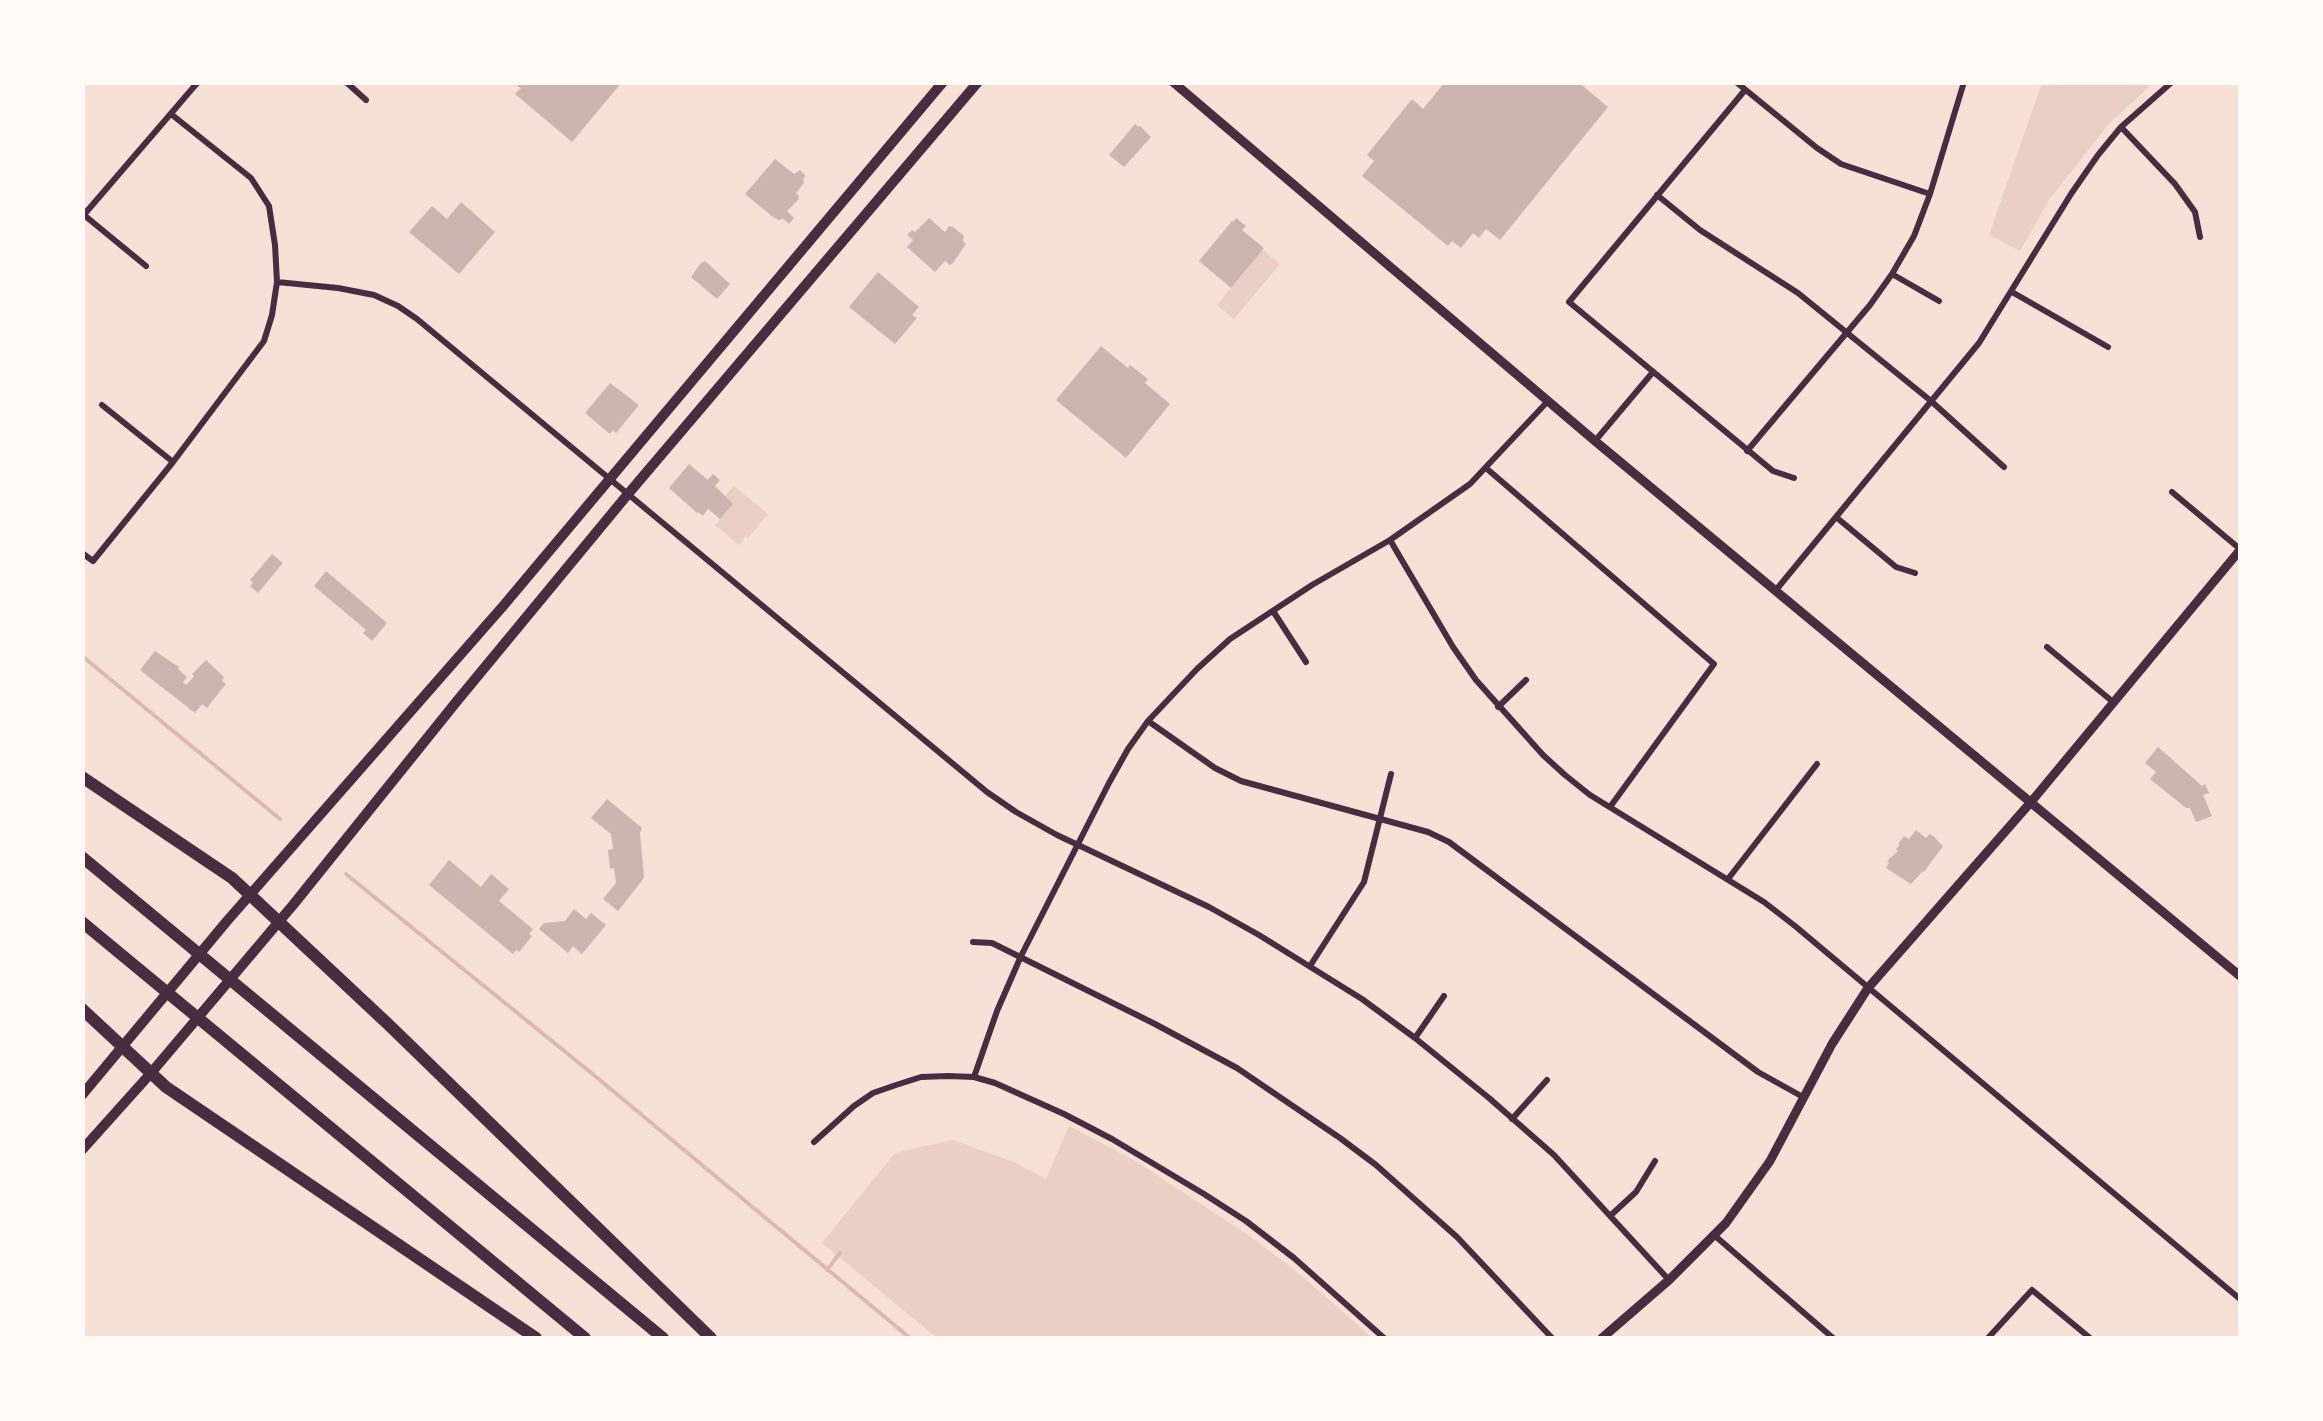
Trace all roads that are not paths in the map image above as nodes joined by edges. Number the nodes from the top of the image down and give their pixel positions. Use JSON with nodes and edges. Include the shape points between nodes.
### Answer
{"nodes":[{"id":1,"x":198,"y":82,"type":"edge"},
{"id":2,"x":346,"y":82,"type":"edge"},
{"id":3,"x":943,"y":82,"type":"edge"},
{"id":4,"x":978,"y":82,"type":"edge"},
{"id":5,"x":1173,"y":82,"type":"edge"},
{"id":6,"x":1736,"y":82,"type":"edge"},
{"id":7,"x":1964,"y":82,"type":"edge"},
{"id":8,"x":2172,"y":82,"type":"edge"},
{"id":9,"x":1745,"y":90,"type":"junction"},
{"id":10,"x":366,"y":100,"type":"dead end"},
{"id":11,"x":171,"y":114,"type":"junction"},
{"id":12,"x":2122,"y":127,"type":"junction"},
{"id":13,"x":1930,"y":194,"type":"junction"},
{"id":14,"x":1657,"y":195,"type":"junction"},
{"id":15,"x":83,"y":216,"type":"edge"},
{"id":16,"x":2200,"y":236,"type":"dead end"},
{"id":17,"x":146,"y":266,"type":"dead end"},
{"id":18,"x":1892,"y":274,"type":"junction"},
{"id":19,"x":276,"y":282,"type":"junction"},
{"id":20,"x":2012,"y":292,"type":"junction"},
{"id":21,"x":1939,"y":301,"type":"dead end"},
{"id":22,"x":1848,"y":332,"type":"junction"},
{"id":23,"x":2108,"y":347,"type":"dead end"},
{"id":24,"x":1653,"y":372,"type":"junction"},
{"id":25,"x":1548,"y":401,"type":"junction"},
{"id":26,"x":1931,"y":401,"type":"junction"},
{"id":27,"x":102,"y":405,"type":"dead end"},
{"id":28,"x":1596,"y":441,"type":"junction"},
{"id":29,"x":1747,"y":450,"type":"junction"},
{"id":30,"x":173,"y":462,"type":"junction"},
{"id":31,"x":1486,"y":468,"type":"junction"},
{"id":32,"x":2004,"y":468,"type":"dead end"},
{"id":33,"x":1794,"y":478,"type":"dead end"},
{"id":34,"x":611,"y":479,"type":"junction"},
{"id":35,"x":2172,"y":492,"type":"dead end"},
{"id":36,"x":628,"y":494,"type":"junction"},
{"id":37,"x":1836,"y":517,"type":"junction"},
{"id":38,"x":1390,"y":540,"type":"junction"},
{"id":39,"x":2240,"y":550,"type":"edge"},
{"id":40,"x":82,"y":553,"type":"edge"},
{"id":41,"x":1915,"y":573,"type":"dead end"},
{"id":42,"x":1776,"y":590,"type":"junction"},
{"id":43,"x":1273,"y":611,"type":"junction"},
{"id":44,"x":2047,"y":647,"type":"dead end"},
{"id":45,"x":1306,"y":662,"type":"dead end"},
{"id":46,"x":1526,"y":680,"type":"dead end"},
{"id":47,"x":2114,"y":702,"type":"junction"},
{"id":48,"x":1498,"y":707,"type":"junction"},
{"id":49,"x":1148,"y":721,"type":"junction"},
{"id":50,"x":1817,"y":764,"type":"dead end"},
{"id":51,"x":1390,"y":774,"type":"dead end"},
{"id":52,"x":82,"y":777,"type":"edge"},
{"id":53,"x":2031,"y":802,"type":"junction"},
{"id":54,"x":1610,"y":807,"type":"junction"},
{"id":55,"x":1381,"y":818,"type":"junction"},
{"id":56,"x":1078,"y":844,"type":"junction"},
{"id":57,"x":82,"y":857,"type":"edge"},
{"id":58,"x":1728,"y":879,"type":"junction"},
{"id":59,"x":250,"y":894,"type":"junction"},
{"id":60,"x":280,"y":921,"type":"junction"},
{"id":61,"x":82,"y":922,"type":"edge"},
{"id":62,"x":973,"y":942,"type":"dead end"},
{"id":63,"x":1021,"y":956,"type":"junction"},
{"id":64,"x":1310,"y":966,"type":"junction"},
{"id":65,"x":2240,"y":976,"type":"edge"},
{"id":66,"x":1868,"y":988,"type":"junction"},
{"id":67,"x":1444,"y":996,"type":"dead end"},
{"id":68,"x":82,"y":1009,"type":"edge"},
{"id":69,"x":1415,"y":1038,"type":"junction"},
{"id":70,"x":122,"y":1046,"type":"junction"},
{"id":71,"x":152,"y":1073,"type":"junction"},
{"id":72,"x":974,"y":1077,"type":"junction"},
{"id":73,"x":1547,"y":1080,"type":"dead end"},
{"id":74,"x":82,"y":1095,"type":"edge"},
{"id":75,"x":1803,"y":1097,"type":"junction"},
{"id":76,"x":1512,"y":1118,"type":"junction"},
{"id":77,"x":814,"y":1142,"type":"dead end"},
{"id":78,"x":82,"y":1150,"type":"edge"},
{"id":79,"x":1655,"y":1162,"type":"dead end"},
{"id":80,"x":1611,"y":1215,"type":"junction"},
{"id":81,"x":1714,"y":1235,"type":"junction"},
{"id":82,"x":1669,"y":1280,"type":"junction"},
{"id":83,"x":2240,"y":1299,"type":"edge"},
{"id":84,"x":536,"y":1338,"type":"edge"},
{"id":85,"x":586,"y":1338,"type":"edge"},
{"id":86,"x":663,"y":1338,"type":"edge"},
{"id":87,"x":711,"y":1338,"type":"edge"},
{"id":88,"x":1384,"y":1338,"type":"edge"},
{"id":89,"x":1552,"y":1338,"type":"edge"},
{"id":90,"x":1602,"y":1338,"type":"edge"},
{"id":91,"x":1833,"y":1338,"type":"edge"},
{"id":92,"x":1988,"y":1338,"type":"edge"},
{"id":93,"x":2090,"y":1338,"type":"edge"}],
"edges":[{"from":1,"to":11,"type":"street"},
{"from":2,"to":10,"type":"street"},
{"from":3,"to":34,"type":"main road"},
{"from":4,"to":36,"type":"main road"},
{"from":5,"to":25,"type":"main road"},
{"from":6,"to":9,"type":"street"},
{"from":7,"to":13,"type":"street"},
{"from":8,"to":12,"type":"street"},
{"from":9,"to":13,"type":"street","via":[[1842,164]]},
{"from":9,"to":14,"type":"street"},
{"from":11,"to":15,"type":"street"},
{"from":11,"to":19,"type":"street","via":[[257,186],[273,225]]},
{"from":12,"to":16,"type":"street","via":[[2175,184]]},
{"from":12,"to":20,"type":"street","via":[[2071,194]]},
{"from":13,"to":18,"type":"street"},
{"from":14,"to":22,"type":"street"},
{"from":14,"to":24,"type":"street","via":[[1569,302]]},
{"from":15,"to":17,"type":"street"},
{"from":18,"to":21,"type":"street"},
{"from":18,"to":22,"type":"street"},
{"from":19,"to":30,"type":"street","via":[[264,341]]},
{"from":19,"to":34,"type":"street","via":[[374,295],[398,306]]},
{"from":20,"to":23,"type":"street"},
{"from":20,"to":26,"type":"street"},
{"from":22,"to":26,"type":"street"},
{"from":22,"to":29,"type":"street"},
{"from":24,"to":28,"type":"street"},
{"from":24,"to":29,"type":"street"},
{"from":25,"to":28,"type":"main road"},
{"from":25,"to":31,"type":"street"},
{"from":26,"to":32,"type":"street"},
{"from":26,"to":37,"type":"street"},
{"from":27,"to":30,"type":"street"},
{"from":28,"to":42,"type":"main road"},
{"from":29,"to":33,"type":"street"},
{"from":30,"to":40,"type":"street","via":[[93,561]]},
{"from":31,"to":38,"type":"street"},
{"from":31,"to":54,"type":"street","via":[[1714,664]]},
{"from":34,"to":36,"type":"street"},
{"from":34,"to":59,"type":"main road"},
{"from":35,"to":39,"type":"street"},
{"from":36,"to":56,"type":"street","via":[[975,783]]},
{"from":36,"to":60,"type":"main road"},
{"from":37,"to":41,"type":"street","via":[[1896,567]]},
{"from":37,"to":42,"type":"street"},
{"from":38,"to":43,"type":"street"},
{"from":38,"to":48,"type":"street"},
{"from":39,"to":47,"type":"main road"},
{"from":42,"to":53,"type":"main road"},
{"from":43,"to":45,"type":"street"},
{"from":43,"to":49,"type":"street","via":[[1230,639]]},
{"from":44,"to":47,"type":"street"},
{"from":46,"to":48,"type":"street"},
{"from":47,"to":53,"type":"main road"},
{"from":48,"to":54,"type":"street","via":[[1564,775]]},
{"from":49,"to":55,"type":"street","via":[[1241,780]]},
{"from":49,"to":56,"type":"street"},
{"from":50,"to":58,"type":"street"},
{"from":51,"to":55,"type":"street"},
{"from":52,"to":59,"type":"highway"},
{"from":53,"to":65,"type":"main road"},
{"from":53,"to":66,"type":"main road"},
{"from":54,"to":58,"type":"street"},
{"from":55,"to":64,"type":"street","via":[[1364,882]]},
{"from":55,"to":75,"type":"street","via":[[1449,842],[1758,1072]]},
{"from":56,"to":63,"type":"street"},
{"from":56,"to":64,"type":"street","via":[[1209,907]]},
{"from":57,"to":86,"type":"highway"},
{"from":58,"to":66,"type":"street"},
{"from":59,"to":60,"type":"highway"},
{"from":59,"to":70,"type":"main road"},
{"from":60,"to":71,"type":"main road"},
{"from":60,"to":87,"type":"highway"},
{"from":61,"to":85,"type":"highway"},
{"from":62,"to":63,"type":"street"},
{"from":63,"to":72,"type":"street"},
{"from":63,"to":89,"type":"street","via":[[1237,1068],[1340,1138],[1458,1237]]},
{"from":64,"to":69,"type":"street"},
{"from":66,"to":75,"type":"main road"},
{"from":66,"to":83,"type":"street"},
{"from":67,"to":69,"type":"street"},
{"from":68,"to":70,"type":"highway"},
{"from":69,"to":76,"type":"street"},
{"from":70,"to":71,"type":"highway"},
{"from":70,"to":74,"type":"main road"},
{"from":71,"to":78,"type":"main road"},
{"from":71,"to":84,"type":"highway"},
{"from":72,"to":77,"type":"street","via":[[921,1077],[873,1094]]},
{"from":72,"to":88,"type":"street","via":[[1064,1114],[1204,1194],[1294,1258]]},
{"from":73,"to":76,"type":"street"},
{"from":75,"to":81,"type":"main road","via":[[1770,1161]]},
{"from":76,"to":80,"type":"street"},
{"from":79,"to":80,"type":"street"},
{"from":80,"to":82,"type":"street"},
{"from":81,"to":82,"type":"main road"},
{"from":81,"to":91,"type":"street"},
{"from":82,"to":90,"type":"main road"},
{"from":92,"to":93,"type":"street","via":[[2032,1290]]}]}
